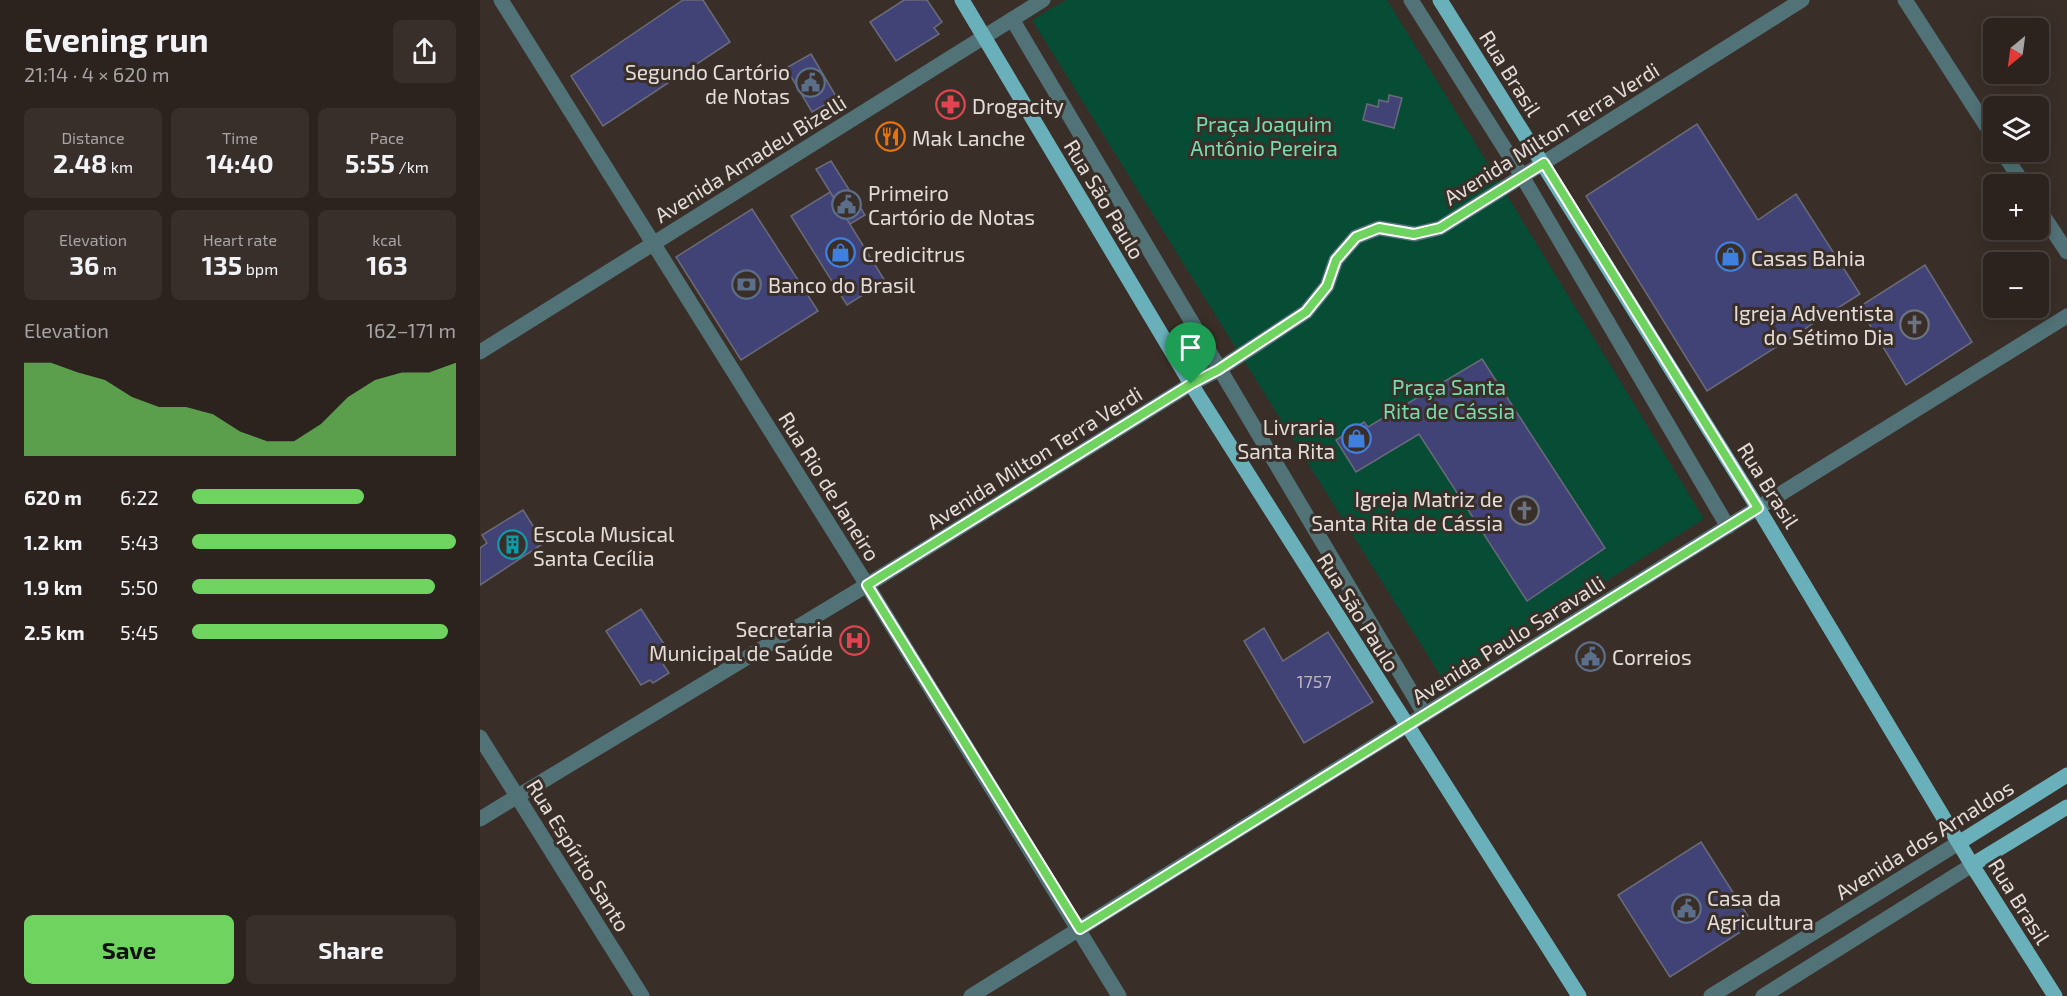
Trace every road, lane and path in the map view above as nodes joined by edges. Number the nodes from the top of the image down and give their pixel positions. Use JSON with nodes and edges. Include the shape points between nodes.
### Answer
{"nodes":[{"id":1,"x":501,"y":0,"type":"edge"},
{"id":2,"x":962,"y":0,"type":"edge"},
{"id":3,"x":1043,"y":0,"type":"edge"},
{"id":4,"x":1412,"y":0,"type":"edge"},
{"id":5,"x":1440,"y":0,"type":"edge"},
{"id":6,"x":1802,"y":0,"type":"edge"},
{"id":7,"x":1905,"y":0,"type":"edge"},
{"id":8,"x":1012,"y":19,"type":"junction"},
{"id":9,"x":985,"y":37,"type":"junction"},
{"id":10,"x":1983,"y":121,"type":"edge"},
{"id":11,"x":1544,"y":163,"type":"junction"},
{"id":12,"x":1522,"y":176,"type":"junction"},
{"id":13,"x":2049,"y":225,"type":"edge"},
{"id":14,"x":653,"y":243,"type":"junction"},
{"id":15,"x":2067,"y":252,"type":"edge"},
{"id":16,"x":2067,"y":316,"type":"edge"},
{"id":17,"x":480,"y":352,"type":"edge"},
{"id":18,"x":1218,"y":370,"type":"junction"},
{"id":19,"x":1191,"y":384,"type":"junction"},
{"id":20,"x":1758,"y":508,"type":"junction"},
{"id":21,"x":1728,"y":527,"type":"junction"},
{"id":22,"x":867,"y":585,"type":"junction"},
{"id":23,"x":1425,"y":715,"type":"junction"},
{"id":24,"x":1407,"y":727,"type":"junction"},
{"id":25,"x":480,"y":737,"type":"edge"},
{"id":26,"x":2067,"y":775,"type":"edge"},
{"id":27,"x":517,"y":796,"type":"junction"},
{"id":28,"x":2067,"y":807,"type":"edge"},
{"id":29,"x":480,"y":819,"type":"edge"},
{"id":30,"x":1960,"y":842,"type":"junction"},
{"id":31,"x":1972,"y":865,"type":"junction"},
{"id":32,"x":1080,"y":929,"type":"junction"},
{"id":33,"x":642,"y":996,"type":"edge"},
{"id":34,"x":971,"y":996,"type":"edge"},
{"id":35,"x":1119,"y":996,"type":"edge"},
{"id":36,"x":1579,"y":996,"type":"edge"},
{"id":37,"x":1711,"y":996,"type":"edge"},
{"id":38,"x":1763,"y":996,"type":"edge"},
{"id":39,"x":2055,"y":996,"type":"edge"}],
"edges":[{"from":1,"to":14,"type":"street","name":"Rua Rio de Janeiro"},
{"from":2,"to":9,"type":"main road","name":"Rua São Paulo"},
{"from":3,"to":8,"type":"street","name":"Avenida Amadeu Bizelli"},
{"from":4,"to":12,"type":"street"},
{"from":5,"to":11,"type":"main road","name":"Rua Brasil"},
{"from":6,"to":11,"type":"street","name":"Avenida Milton Terra Verdi"},
{"from":7,"to":10,"type":"street"},
{"from":8,"to":9,"type":"street","name":"Avenida Amadeu Bizelli"},
{"from":8,"to":18,"type":"street","name":"Rua São Paulo"},
{"from":9,"to":14,"type":"street","name":"Avenida Amadeu Bizelli"},
{"from":9,"to":19,"type":"main road","name":"Rua São Paulo"},
{"from":11,"to":12,"type":"street","name":"Avenida Milton Terra Verdi"},
{"from":11,"to":20,"type":"main road","name":"Rua Brasil"},
{"from":12,"to":18,"type":"street","name":"Avenida Milton Terra Verdi","via":[[1440,228],[1414,234],[1379,228],[1356,237],[1336,260],[1327,286],[1306,312]]},
{"from":12,"to":21,"type":"street"},
{"from":13,"to":15,"type":"street"},
{"from":14,"to":17,"type":"street","name":"Avenida Amadeu Bizelli"},
{"from":14,"to":22,"type":"street","name":"Rua Rio de Janeiro"},
{"from":16,"to":20,"type":"street","name":"Avenida Paulo Saravalli"},
{"from":18,"to":19,"type":"street","name":"Avenida Milton Terra Verdi"},
{"from":18,"to":23,"type":"street","name":"Rua São Paulo"},
{"from":19,"to":22,"type":"street","name":"Avenida Milton Terra Verdi"},
{"from":19,"to":24,"type":"main road","name":"Rua São Paulo"},
{"from":20,"to":21,"type":"street","name":"Avenida Paulo Saravalli"},
{"from":20,"to":30,"type":"main road","name":"Rua Brasil"},
{"from":21,"to":23,"type":"street","name":"Avenida Paulo Saravalli"},
{"from":22,"to":27,"type":"street","name":"Avenida Milton Terra Verdi"},
{"from":22,"to":32,"type":"street","name":"Rua Rio de Janeiro"},
{"from":23,"to":24,"type":"street","name":"Avenida Paulo Saravalli"},
{"from":24,"to":32,"type":"street","name":"Avenida Paulo Saravalli"},
{"from":24,"to":36,"type":"main road","name":"Rua São Paulo"},
{"from":25,"to":27,"type":"street","name":"Rua Espírito Santo"},
{"from":26,"to":30,"type":"main road","name":"Avenida dos Arnaldos"},
{"from":27,"to":29,"type":"street","name":"Avenida Milton Terra Verdi"},
{"from":27,"to":33,"type":"street","name":"Rua Espírito Santo"},
{"from":28,"to":31,"type":"main road"},
{"from":30,"to":31,"type":"main road","name":"Rua Brasil"},
{"from":30,"to":37,"type":"street","name":"Avenida dos Arnaldos"},
{"from":31,"to":38,"type":"street"},
{"from":31,"to":39,"type":"main road","name":"Rua Brasil"},
{"from":32,"to":34,"type":"street","name":"Avenida Paulo Saravalli"},
{"from":32,"to":35,"type":"street","name":"Rua Rio de Janeiro"}]}
